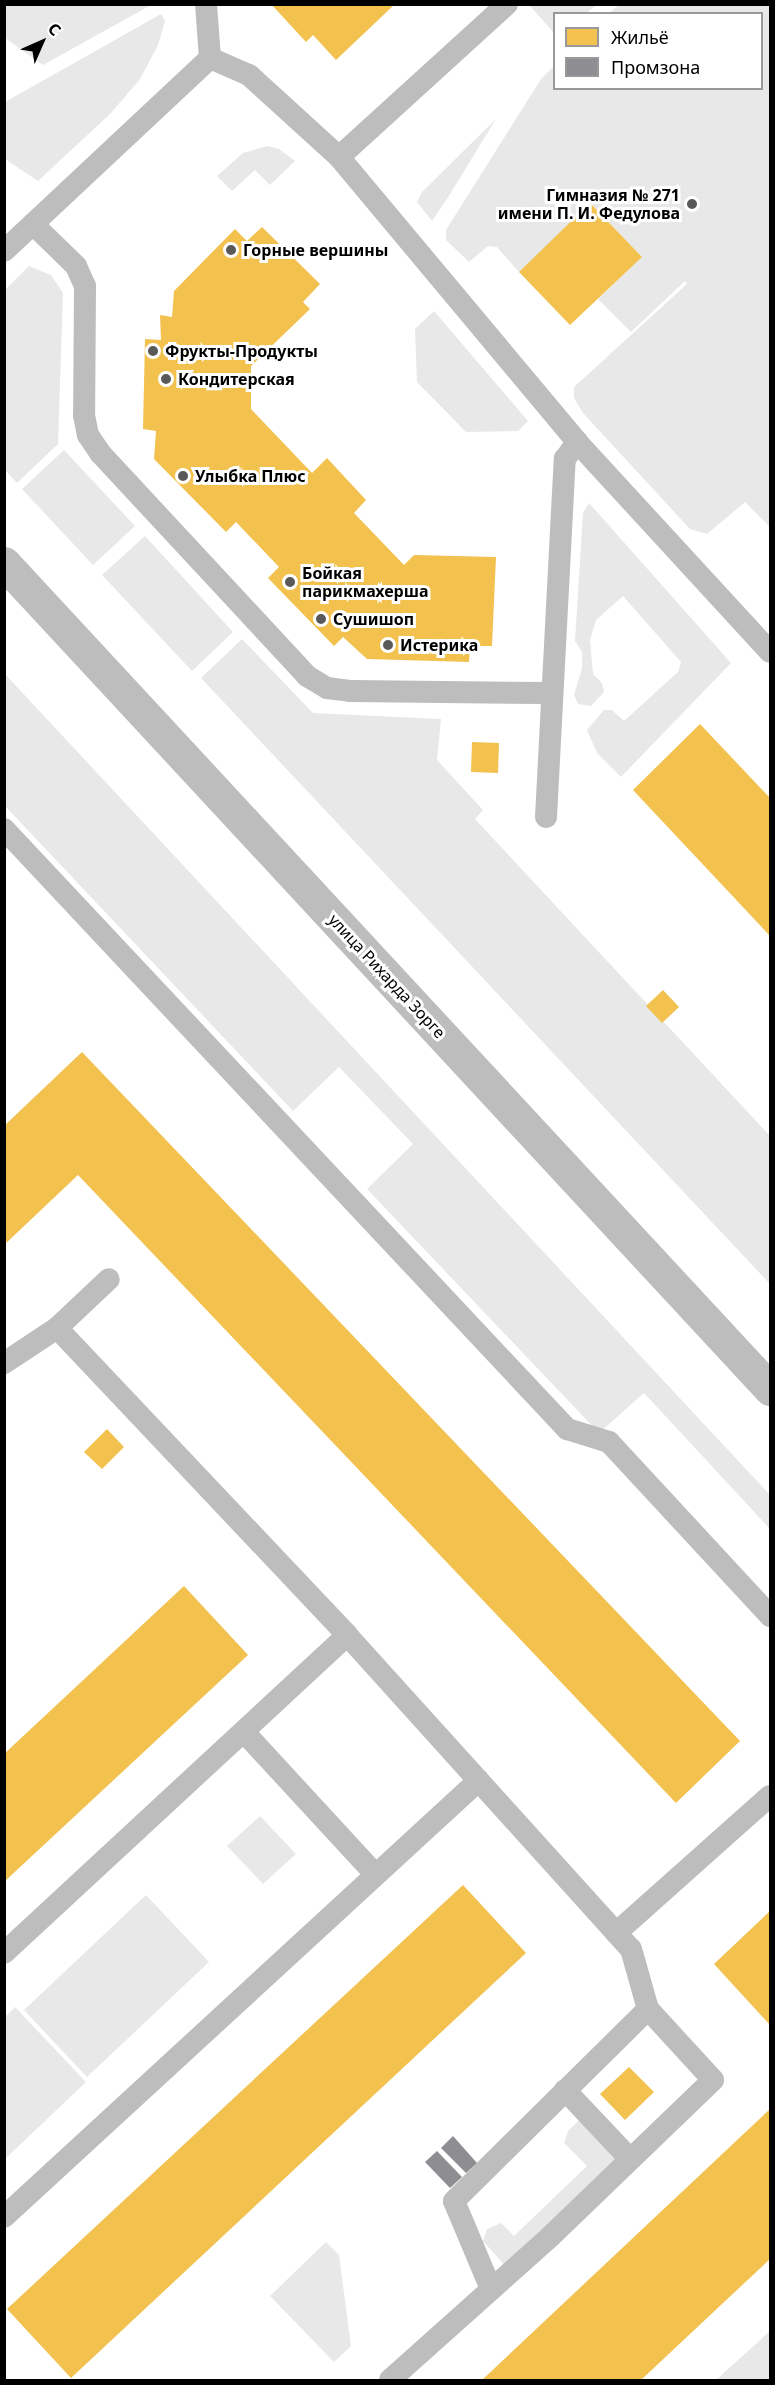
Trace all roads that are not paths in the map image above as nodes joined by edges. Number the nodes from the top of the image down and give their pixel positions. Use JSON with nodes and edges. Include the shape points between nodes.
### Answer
{"nodes":[{"id":1,"x":206,"y":4,"type":"edge"},
{"id":2,"x":507,"y":4,"type":"edge"},
{"id":3,"x":210,"y":58,"type":"junction"},
{"id":4,"x":339,"y":157,"type":"junction"},
{"id":5,"x":33,"y":224,"type":"junction"},
{"id":6,"x":4,"y":251,"type":"edge"},
{"id":7,"x":577,"y":442,"type":"junction"},
{"id":8,"x":4,"y":564,"type":"edge"},
{"id":9,"x":771,"y":652,"type":"edge"},
{"id":10,"x":550,"y":693,"type":"junction"},
{"id":11,"x":546,"y":817,"type":"dead end"},
{"id":12,"x":4,"y":829,"type":"edge"},
{"id":13,"x":109,"y":1279,"type":"dead end"},
{"id":14,"x":57,"y":1328,"type":"junction"},
{"id":15,"x":4,"y":1363,"type":"edge"},
{"id":16,"x":771,"y":1389,"type":"edge"},
{"id":17,"x":771,"y":1616,"type":"edge"},
{"id":18,"x":347,"y":1635,"type":"junction"},
{"id":19,"x":244,"y":1732,"type":"junction"},
{"id":20,"x":479,"y":1780,"type":"junction"},
{"id":21,"x":771,"y":1796,"type":"edge"},
{"id":22,"x":375,"y":1875,"type":"junction"},
{"id":23,"x":616,"y":1933,"type":"junction"},
{"id":24,"x":4,"y":1953,"type":"edge"},
{"id":25,"x":648,"y":2010,"type":"junction"},
{"id":26,"x":565,"y":2090,"type":"junction"},
{"id":27,"x":630,"y":2159,"type":"junction"},
{"id":28,"x":4,"y":2217,"type":"edge"},
{"id":29,"x":491,"y":2289,"type":"junction"},
{"id":30,"x":390,"y":2380,"type":"edge"}],
"edges":[{"from":1,"to":3,"type":"lane"},
{"from":2,"to":4,"type":"lane"},
{"from":3,"to":4,"type":"lane","via":[[249,75]]},
{"from":3,"to":5,"type":"lane"},
{"from":4,"to":7,"type":"lane"},
{"from":5,"to":6,"type":"lane"},
{"from":5,"to":10,"type":"lane","via":[[76,266],[85,286],[84,415],[88,435],[100,453],[307,675],[327,688],[350,691]]},
{"from":7,"to":9,"type":"lane"},
{"from":7,"to":10,"type":"lane","via":[[565,459]]},
{"from":8,"to":16,"type":"street","name":"улица Рихарда Зорге"},
{"from":10,"to":11,"type":"lane"},
{"from":12,"to":17,"type":"lane","via":[[567,1430],[609,1442]]},
{"from":13,"to":14,"type":"lane"},
{"from":14,"to":15,"type":"lane"},
{"from":14,"to":18,"type":"lane"},
{"from":18,"to":19,"type":"lane"},
{"from":18,"to":20,"type":"lane"},
{"from":19,"to":22,"type":"lane"},
{"from":19,"to":24,"type":"lane"},
{"from":20,"to":22,"type":"lane"},
{"from":20,"to":23,"type":"lane"},
{"from":21,"to":23,"type":"lane"},
{"from":22,"to":28,"type":"lane"},
{"from":23,"to":25,"type":"lane","via":[[631,1949]]},
{"from":25,"to":26,"type":"lane"},
{"from":25,"to":27,"type":"lane","via":[[713,2080]]},
{"from":26,"to":27,"type":"lane"},
{"from":26,"to":29,"type":"lane","via":[[454,2201]]},
{"from":27,"to":29,"type":"lane"},
{"from":29,"to":30,"type":"lane"}]}
